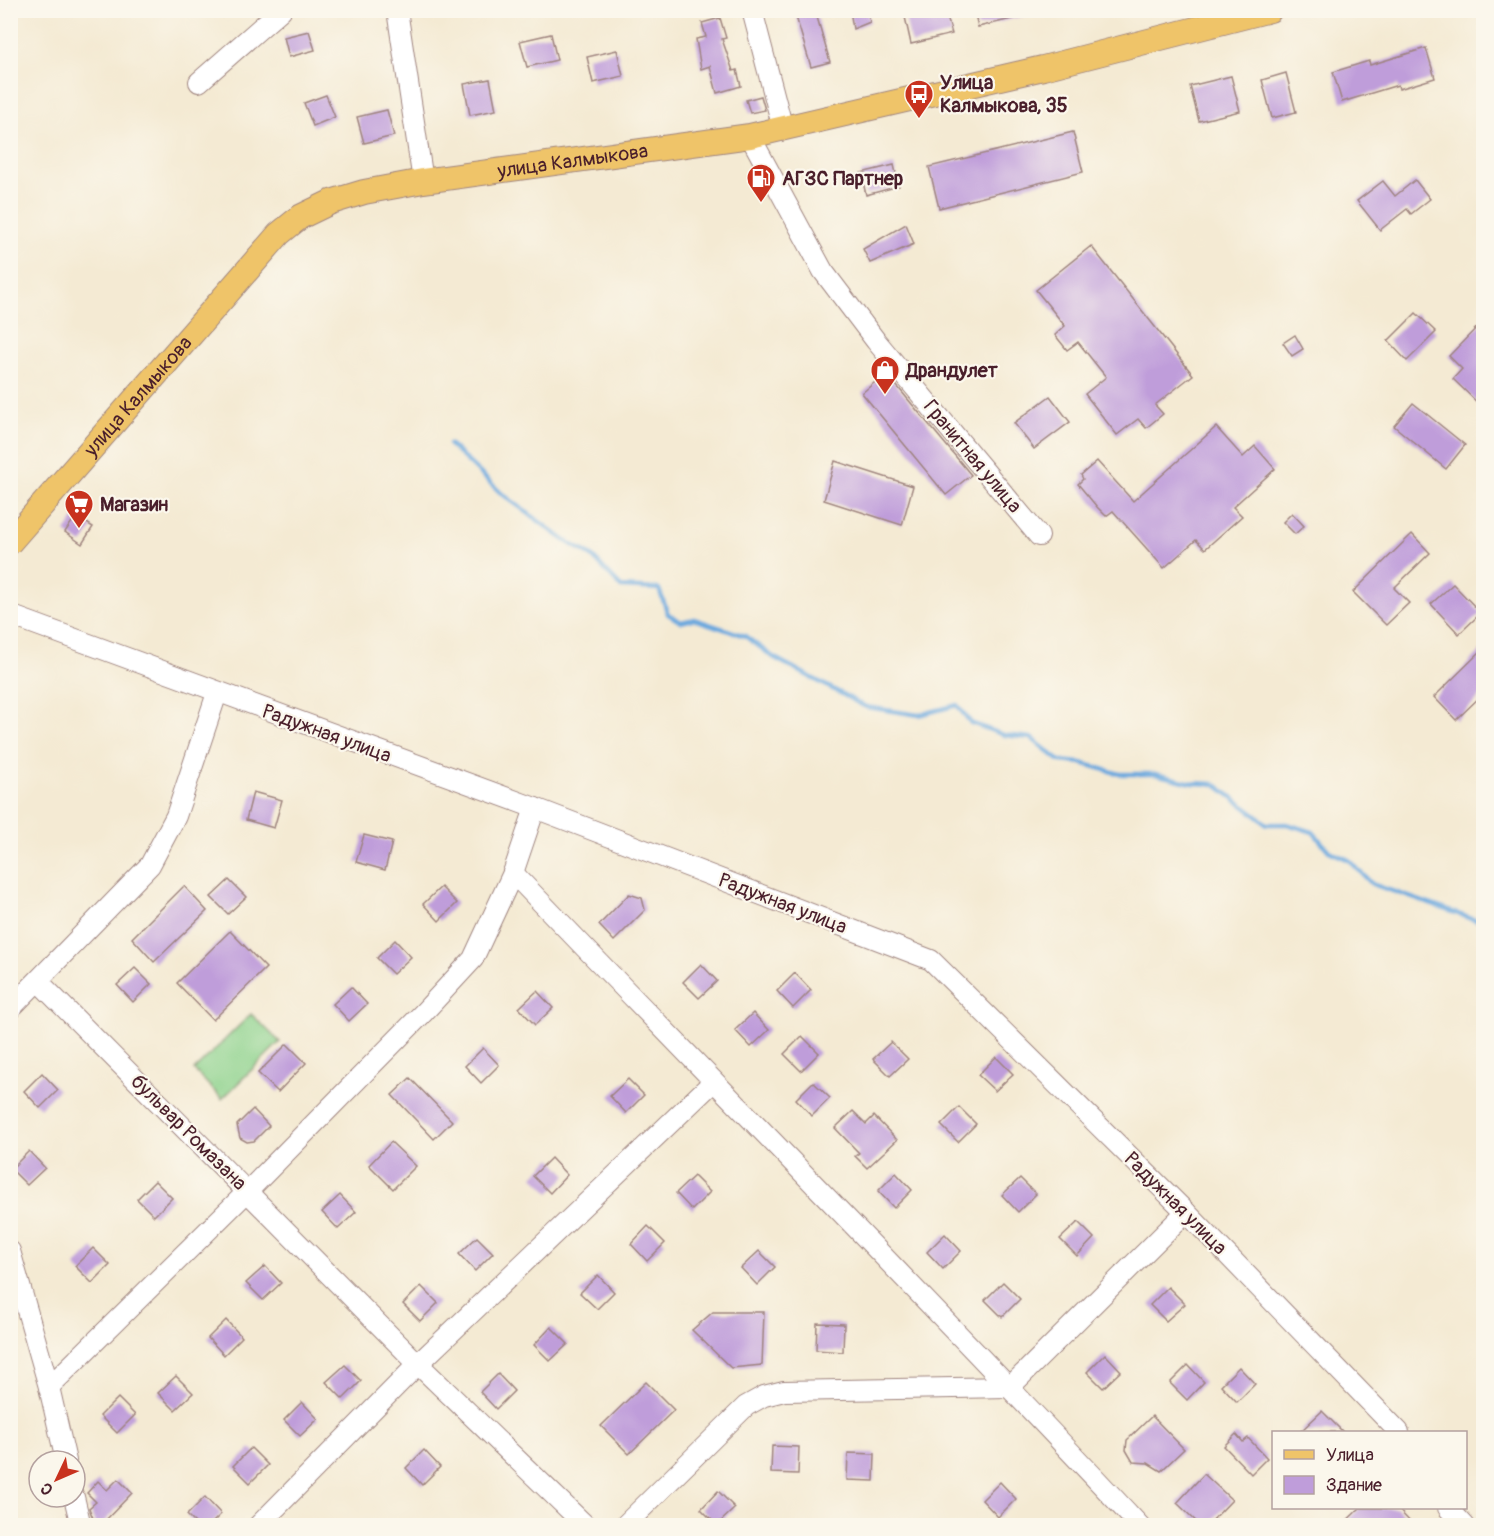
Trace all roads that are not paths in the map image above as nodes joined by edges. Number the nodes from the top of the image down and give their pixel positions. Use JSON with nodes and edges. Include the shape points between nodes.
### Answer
{"nodes":[{"id":1,"x":281,"y":10,"type":"edge"},
{"id":2,"x":397,"y":10,"type":"edge"},
{"id":3,"x":752,"y":10,"type":"edge"},
{"id":4,"x":1270,"y":10,"type":"edge"},
{"id":5,"x":200,"y":82,"type":"dead end"},
{"id":6,"x":783,"y":129,"type":"junction"},
{"id":7,"x":750,"y":136,"type":"junction"},
{"id":8,"x":423,"y":181,"type":"junction"},
{"id":9,"x":1039,"y":536,"type":"dead end"},
{"id":10,"x":10,"y":542,"type":"edge"},
{"id":11,"x":10,"y":615,"type":"edge"},
{"id":12,"x":217,"y":693,"type":"junction"},
{"id":13,"x":535,"y":808,"type":"junction"},
{"id":14,"x":513,"y":873,"type":"junction"},
{"id":15,"x":39,"y":982,"type":"junction"},
{"id":16,"x":10,"y":1010,"type":"edge"},
{"id":17,"x":713,"y":1082,"type":"junction"},
{"id":18,"x":248,"y":1191,"type":"junction"},
{"id":19,"x":1186,"y":1212,"type":"junction"},
{"id":20,"x":10,"y":1251,"type":"edge"},
{"id":21,"x":418,"y":1364,"type":"junction"},
{"id":22,"x":49,"y":1387,"type":"junction"},
{"id":23,"x":1010,"y":1387,"type":"junction"},
{"id":24,"x":1398,"y":1431,"type":"edge"},
{"id":25,"x":63,"y":1449,"type":"edge"},
{"id":26,"x":77,"y":1509,"type":"edge"},
{"id":27,"x":1449,"y":1509,"type":"edge"},
{"id":28,"x":81,"y":1526,"type":"edge"},
{"id":29,"x":258,"y":1526,"type":"edge"},
{"id":30,"x":586,"y":1526,"type":"edge"},
{"id":31,"x":624,"y":1526,"type":"edge"},
{"id":32,"x":1140,"y":1526,"type":"edge"},
{"id":33,"x":1465,"y":1526,"type":"edge"}],
"edges":[{"from":1,"to":5,"type":"street"},
{"from":2,"to":8,"type":"street"},
{"from":3,"to":6,"type":"street"},
{"from":4,"to":6,"type":"main road","name":"улица Калмыкова"},
{"from":6,"to":7,"type":"main road","name":"улица Калмыкова"},
{"from":7,"to":8,"type":"main road","name":"улица Калмыкова"},
{"from":7,"to":9,"type":"street","name":"Гранитная улица","via":[[823,272]]},
{"from":8,"to":10,"type":"main road","name":"улица Калмыкова","via":[[331,202],[300,217],[279,234]]},
{"from":11,"to":12,"type":"street","name":"Радужная улица"},
{"from":12,"to":13,"type":"street","name":"Радужная улица"},
{"from":12,"to":15,"type":"street","via":[[176,816],[150,865]]},
{"from":13,"to":14,"type":"street"},
{"from":13,"to":19,"type":"street","name":"Радужная улица","via":[[931,960]]},
{"from":14,"to":17,"type":"street"},
{"from":14,"to":18,"type":"street","via":[[473,959]]},
{"from":15,"to":16,"type":"street"},
{"from":15,"to":18,"type":"street","name":"бульвар Ромазана"},
{"from":17,"to":21,"type":"street"},
{"from":17,"to":23,"type":"street"},
{"from":18,"to":21,"type":"street","name":"бульвар Ромазана"},
{"from":18,"to":22,"type":"street"},
{"from":19,"to":23,"type":"street"},
{"from":19,"to":24,"type":"street","name":"Радужная улица"},
{"from":20,"to":22,"type":"street"},
{"from":21,"to":29,"type":"street"},
{"from":21,"to":30,"type":"street","name":"бульвар Ромазана"},
{"from":22,"to":25,"type":"street"},
{"from":23,"to":31,"type":"street","via":[[784,1391],[764,1396],[746,1406]]},
{"from":23,"to":32,"type":"street"},
{"from":26,"to":28,"type":"street"},
{"from":27,"to":33,"type":"street"}]}
